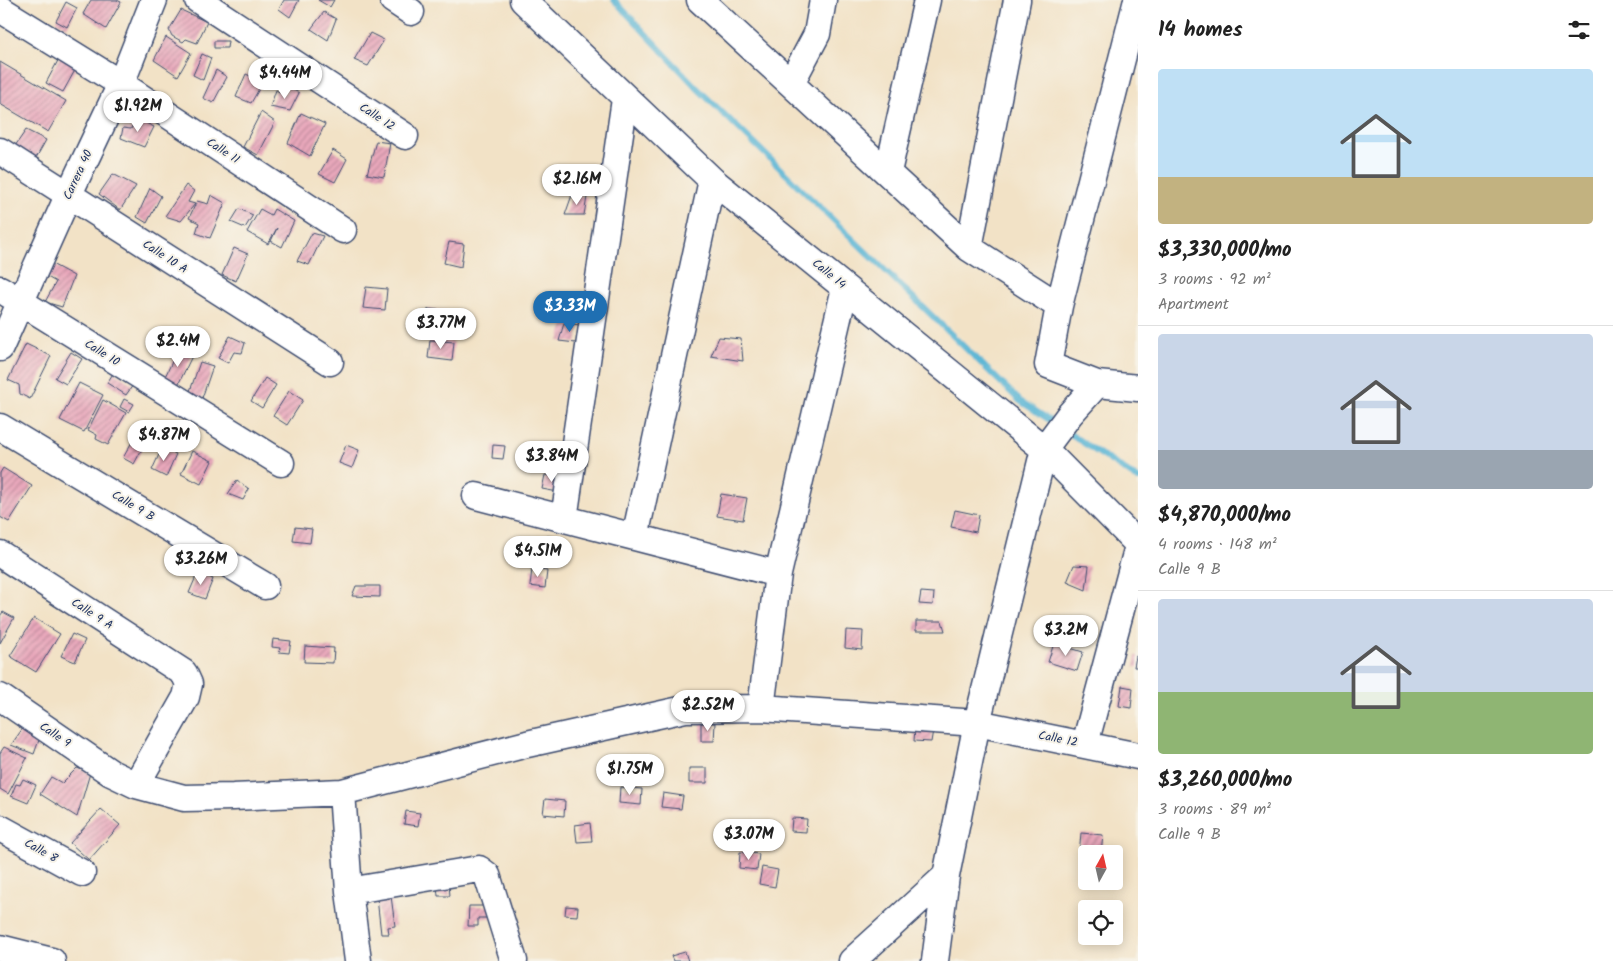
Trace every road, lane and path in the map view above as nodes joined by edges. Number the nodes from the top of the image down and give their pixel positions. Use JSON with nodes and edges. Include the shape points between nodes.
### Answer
{"nodes":[{"id":1,"x":154,"y":0,"type":"edge"},
{"id":2,"x":198,"y":0,"type":"edge"},
{"id":3,"x":523,"y":0,"type":"edge"},
{"id":4,"x":700,"y":0,"type":"edge"},
{"id":5,"x":822,"y":0,"type":"edge"},
{"id":6,"x":927,"y":0,"type":"edge"},
{"id":7,"x":1017,"y":0,"type":"edge"},
{"id":8,"x":1137,"y":0,"type":"edge"},
{"id":9,"x":0,"y":9,"type":"edge"},
{"id":10,"x":791,"y":83,"type":"junction"},
{"id":11,"x":121,"y":84,"type":"junction"},
{"id":12,"x":625,"y":99,"type":"junction"},
{"id":13,"x":405,"y":136,"type":"dead end"},
{"id":14,"x":0,"y":151,"type":"edge"},
{"id":15,"x":888,"y":172,"type":"junction"},
{"id":16,"x":712,"y":180,"type":"junction"},
{"id":17,"x":68,"y":196,"type":"junction"},
{"id":18,"x":343,"y":230,"type":"dead end"},
{"id":19,"x":969,"y":248,"type":"junction"},
{"id":20,"x":846,"y":288,"type":"junction"},
{"id":21,"x":10,"y":296,"type":"edge"},
{"id":22,"x":1059,"y":306,"type":"junction"},
{"id":23,"x":0,"y":348,"type":"edge"},
{"id":24,"x":330,"y":362,"type":"dead end"},
{"id":25,"x":1097,"y":384,"type":"junction"},
{"id":26,"x":1138,"y":388,"type":"edge"},
{"id":27,"x":0,"y":427,"type":"edge"},
{"id":28,"x":1047,"y":444,"type":"junction"},
{"id":29,"x":282,"y":463,"type":"dead end"},
{"id":30,"x":476,"y":496,"type":"dead end"},
{"id":31,"x":564,"y":519,"type":"junction"},
{"id":32,"x":635,"y":537,"type":"junction"},
{"id":33,"x":1138,"y":545,"type":"edge"},
{"id":34,"x":0,"y":554,"type":"edge"},
{"id":35,"x":778,"y":574,"type":"junction"},
{"id":36,"x":265,"y":586,"type":"dead end"},
{"id":37,"x":0,"y":697,"type":"edge"},
{"id":38,"x":761,"y":708,"type":"junction"},
{"id":39,"x":977,"y":723,"type":"junction"},
{"id":40,"x":1085,"y":744,"type":"junction"},
{"id":41,"x":1138,"y":756,"type":"edge"},
{"id":42,"x":136,"y":785,"type":"junction"},
{"id":43,"x":342,"y":792,"type":"junction"},
{"id":44,"x":0,"y":828,"type":"edge"},
{"id":45,"x":82,"y":873,"type":"dead end"},
{"id":46,"x":946,"y":876,"type":"junction"},
{"id":47,"x":349,"y":891,"type":"junction"},
{"id":48,"x":0,"y":948,"type":"edge"},
{"id":49,"x":52,"y":961,"type":"edge"},
{"id":50,"x":358,"y":961,"type":"edge"},
{"id":51,"x":514,"y":961,"type":"edge"},
{"id":52,"x":852,"y":961,"type":"edge"},
{"id":53,"x":935,"y":961,"type":"edge"}],
"edges":[{"from":1,"to":11,"type":"street","name":"Carrera 40"},
{"from":2,"to":13,"type":"street","name":"Calle 12"},
{"from":3,"to":12,"type":"street","name":"Calle 14"},
{"from":4,"to":10,"type":"street"},
{"from":5,"to":10,"type":"street","via":[[816,34]]},
{"from":6,"to":15,"type":"street"},
{"from":7,"to":19,"type":"street"},
{"from":8,"to":22,"type":"street"},
{"from":9,"to":11,"type":"street","name":"Calle 11"},
{"from":10,"to":15,"type":"street"},
{"from":11,"to":17,"type":"street","name":"Carrera 40"},
{"from":11,"to":18,"type":"street","name":"Calle 11"},
{"from":12,"to":16,"type":"street","name":"Calle 14"},
{"from":12,"to":31,"type":"street"},
{"from":14,"to":17,"type":"street","name":"Calle 10 A"},
{"from":15,"to":19,"type":"street"},
{"from":16,"to":20,"type":"street","name":"Calle 14"},
{"from":16,"to":32,"type":"street"},
{"from":17,"to":21,"type":"street","name":"Carrera 40"},
{"from":17,"to":24,"type":"street","name":"Calle 10 A"},
{"from":19,"to":22,"type":"street"},
{"from":20,"to":28,"type":"street","name":"Calle 14"},
{"from":20,"to":35,"type":"street"},
{"from":21,"to":23,"type":"street","name":"Carrera 40"},
{"from":21,"to":29,"type":"street","name":"Calle 10"},
{"from":22,"to":25,"type":"street","via":[[1048,364]]},
{"from":25,"to":26,"type":"street"},
{"from":25,"to":28,"type":"street"},
{"from":27,"to":36,"type":"street","name":"Calle 9 B"},
{"from":28,"to":33,"type":"street","name":"Calle 14"},
{"from":28,"to":39,"type":"street"},
{"from":30,"to":31,"type":"street"},
{"from":31,"to":32,"type":"street"},
{"from":32,"to":35,"type":"street"},
{"from":33,"to":40,"type":"street"},
{"from":34,"to":42,"type":"street","name":"Calle 9 A","via":[[184,673],[189,684],[186,697]]},
{"from":35,"to":38,"type":"street"},
{"from":37,"to":42,"type":"street","name":"Calle 9","via":[[111,773]]},
{"from":38,"to":39,"type":"street","name":"Calle 12"},
{"from":38,"to":43,"type":"street","name":"Calle 12","via":[[685,710],[527,744]]},
{"from":39,"to":40,"type":"street","name":"Calle 12"},
{"from":39,"to":46,"type":"street"},
{"from":40,"to":41,"type":"street","name":"Calle 12"},
{"from":42,"to":43,"type":"street","name":"Calle 9","via":[[184,798]]},
{"from":43,"to":47,"type":"street"},
{"from":44,"to":45,"type":"street","name":"Calle 8"},
{"from":46,"to":52,"type":"street"},
{"from":46,"to":53,"type":"street"},
{"from":47,"to":50,"type":"street"},
{"from":47,"to":51,"type":"street","via":[[479,869],[486,875]]},
{"from":48,"to":49,"type":"street"}]}
